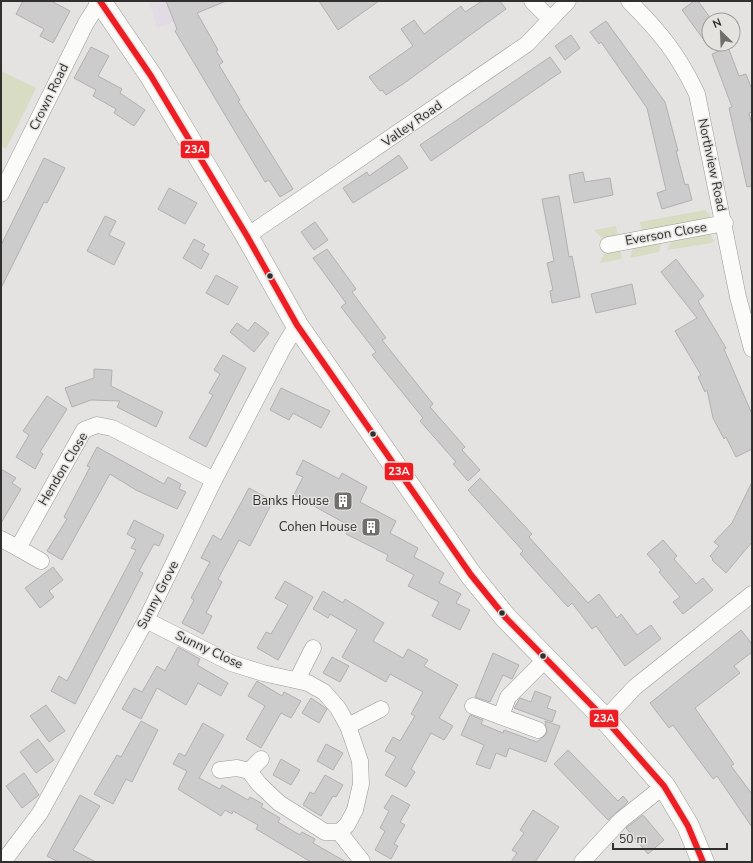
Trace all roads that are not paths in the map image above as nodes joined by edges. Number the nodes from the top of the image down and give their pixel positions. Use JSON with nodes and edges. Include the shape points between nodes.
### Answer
{"nodes":[{"id":1,"x":100,"y":1,"type":"edge"},
{"id":2,"x":532,"y":1,"type":"edge"},
{"id":3,"x":568,"y":1,"type":"edge"},
{"id":4,"x":629,"y":1,"type":"edge"},
{"id":5,"x":550,"y":19,"type":"junction"},
{"id":6,"x":1,"y":194,"type":"edge"},
{"id":7,"x":725,"y":223,"type":"junction"},
{"id":8,"x":246,"y":236,"type":"junction"},
{"id":9,"x":608,"y":245,"type":"dead end"},
{"id":10,"x":297,"y":325,"type":"junction"},
{"id":11,"x":752,"y":349,"type":"edge"},
{"id":12,"x":214,"y":480,"type":"junction"},
{"id":13,"x":1,"y":539,"type":"edge"},
{"id":14,"x":18,"y":548,"type":"junction"},
{"id":15,"x":41,"y":561,"type":"dead end"},
{"id":16,"x":752,"y":594,"type":"edge"},
{"id":17,"x":146,"y":620,"type":"junction"},
{"id":18,"x":313,"y":648,"type":"dead end"},
{"id":19,"x":545,"y":660,"type":"junction"},
{"id":20,"x":297,"y":680,"type":"junction"},
{"id":21,"x":474,"y":706,"type":"dead end"},
{"id":22,"x":381,"y":709,"type":"dead end"},
{"id":23,"x":500,"y":716,"type":"junction"},
{"id":24,"x":605,"y":719,"type":"junction"},
{"id":25,"x":348,"y":726,"type":"junction"},
{"id":26,"x":538,"y":730,"type":"dead end"},
{"id":27,"x":262,"y":759,"type":"dead end"},
{"id":28,"x":220,"y":770,"type":"dead end"},
{"id":29,"x":249,"y":771,"type":"junction"},
{"id":30,"x":664,"y":786,"type":"junction"},
{"id":31,"x":339,"y":832,"type":"junction"},
{"id":32,"x":8,"y":860,"type":"edge"},
{"id":33,"x":362,"y":862,"type":"edge"},
{"id":34,"x":582,"y":862,"type":"edge"},
{"id":35,"x":703,"y":862,"type":"edge"}],
"edges":[{"from":1,"to":6,"type":"street","name":"Crown Road","via":[[86,23]]},
{"from":1,"to":8,"type":"street","via":[[151,76]]},
{"from":2,"to":5,"type":"street"},
{"from":3,"to":5,"type":"street","name":"Valley Road"},
{"from":4,"to":7,"type":"street","name":"Northview Road","via":[[660,32],[684,66],[697,94]]},
{"from":5,"to":8,"type":"street","name":"Valley Road","via":[[527,44]]},
{"from":7,"to":9,"type":"street","name":"Everson Close"},
{"from":7,"to":11,"type":"street","name":"Northview Road","via":[[738,297]]},
{"from":8,"to":10,"type":"street"},
{"from":10,"to":12,"type":"street","name":"Sunny Grove"},
{"from":10,"to":19,"type":"street","via":[[471,575]]},
{"from":12,"to":14,"type":"street","name":"Hendon Close","via":[[112,428],[97,425],[84,430]]},
{"from":12,"to":17,"type":"street","name":"Sunny Grove"},
{"from":13,"to":14,"type":"street"},
{"from":14,"to":15,"type":"street"},
{"from":16,"to":24,"type":"street","via":[[635,687]]},
{"from":17,"to":20,"type":"street","name":"Sunny Close","via":[[230,663]]},
{"from":17,"to":32,"type":"street","name":"Sunny Grove","via":[[40,813]]},
{"from":18,"to":20,"type":"street"},
{"from":19,"to":23,"type":"street","via":[[508,697]]},
{"from":19,"to":24,"type":"street"},
{"from":20,"to":25,"type":"street","name":"Sunny Close","via":[[324,692],[338,708]]},
{"from":21,"to":23,"type":"street"},
{"from":22,"to":25,"type":"street"},
{"from":23,"to":26,"type":"street"},
{"from":24,"to":30,"type":"street"},
{"from":25,"to":31,"type":"street","name":"Sunny Close","via":[[360,761],[361,784],[355,810],[347,825]]},
{"from":27,"to":29,"type":"street"},
{"from":28,"to":29,"type":"street","via":[[237,768]]},
{"from":29,"to":31,"type":"street","via":[[278,803],[325,832]]},
{"from":30,"to":34,"type":"street","via":[[621,820]]},
{"from":30,"to":35,"type":"street","via":[[688,826]]},
{"from":31,"to":33,"type":"street"}]}
